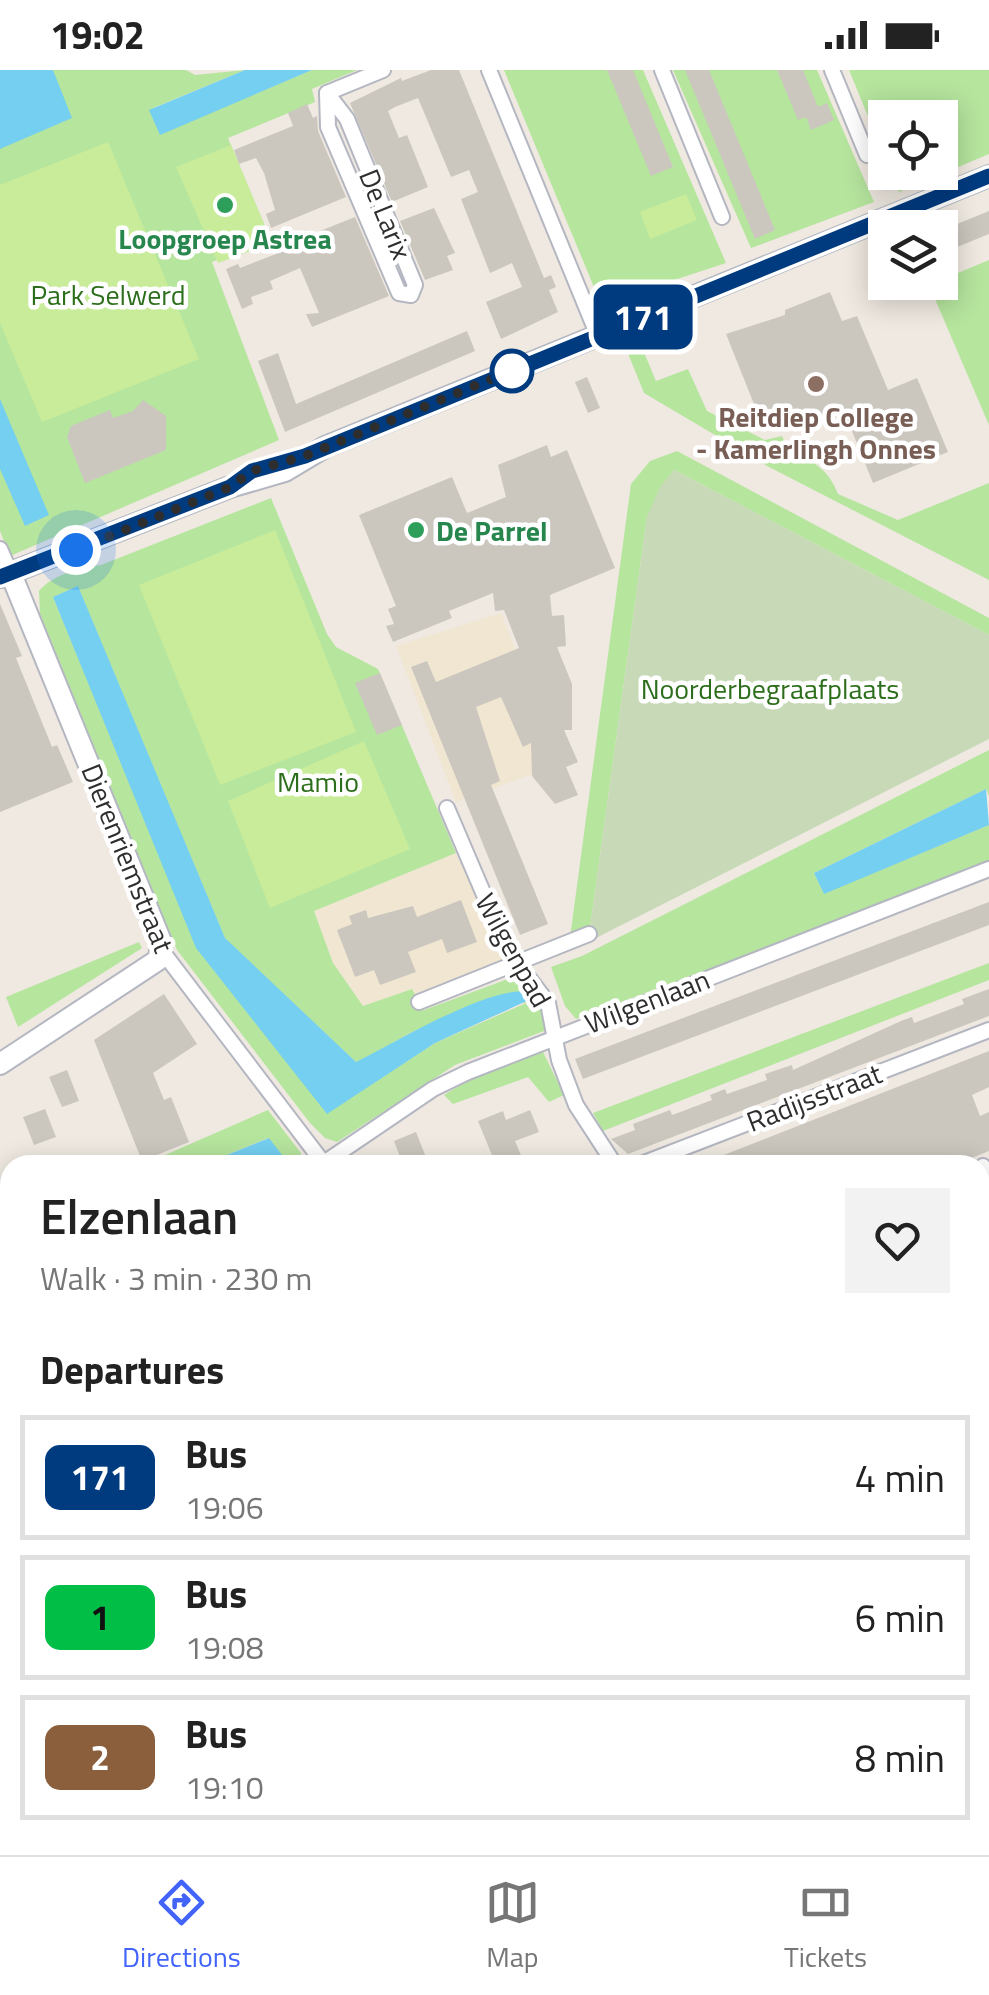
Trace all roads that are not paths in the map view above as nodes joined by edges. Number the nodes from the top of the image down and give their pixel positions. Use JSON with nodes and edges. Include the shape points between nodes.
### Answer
{"nodes":[{"id":1,"x":383,"y":70,"type":"edge"},
{"id":2,"x":489,"y":70,"type":"edge"},
{"id":3,"x":662,"y":70,"type":"edge"},
{"id":4,"x":832,"y":70,"type":"edge"},
{"id":5,"x":327,"y":93,"type":"junction"},
{"id":6,"x":866,"y":154,"type":"dead end"},
{"id":7,"x":989,"y":176,"type":"edge"},
{"id":8,"x":722,"y":217,"type":"dead end"},
{"id":9,"x":598,"y":336,"type":"junction"},
{"id":10,"x":0,"y":549,"type":"edge"},
{"id":11,"x":6,"y":576,"type":"edge"},
{"id":12,"x":447,"y":808,"type":"dead end"},
{"id":13,"x":989,"y":869,"type":"edge"},
{"id":14,"x":590,"y":934,"type":"dead end"},
{"id":15,"x":162,"y":951,"type":"junction"},
{"id":16,"x":518,"y":963,"type":"junction"},
{"id":17,"x":419,"y":1002,"type":"dead end"},
{"id":18,"x":989,"y":1030,"type":"edge"},
{"id":19,"x":554,"y":1038,"type":"junction"},
{"id":20,"x":0,"y":1064,"type":"edge"},
{"id":21,"x":317,"y":1155,"type":"edge"},
{"id":22,"x":337,"y":1155,"type":"edge"},
{"id":23,"x":608,"y":1155,"type":"edge"},
{"id":24,"x":665,"y":1155,"type":"edge"}],
"edges":[{"from":1,"to":5,"type":"street"},
{"from":2,"to":9,"type":"street"},
{"from":3,"to":8,"type":"street"},
{"from":4,"to":6,"type":"street"},
{"from":5,"to":5,"type":"street","name":"De Larix","via":[[328,127],[399,292],[411,296],[416,285],[347,120]]},
{"from":7,"to":9,"type":"main road"},
{"from":9,"to":11,"type":"main road","via":[[305,456],[284,471]]},
{"from":10,"to":11,"type":"street"},
{"from":11,"to":15,"type":"main road","name":"Dierenriemstraat"},
{"from":12,"to":16,"type":"street","name":"Wilgenpad"},
{"from":13,"to":19,"type":"street","name":"Wilgenlaan"},
{"from":14,"to":16,"type":"street"},
{"from":15,"to":20,"type":"main road","via":[[158,960]]},
{"from":15,"to":21,"type":"street","name":"Dierenriemstraat"},
{"from":16,"to":17,"type":"street"},
{"from":16,"to":19,"type":"street","name":"Wilgenpad","via":[[548,1003]]},
{"from":18,"to":24,"type":"street","name":"Radijsstraat"},
{"from":19,"to":22,"type":"street","name":"Wilgenlaan","via":[[433,1088]]},
{"from":19,"to":23,"type":"street","name":"Wilgenpad","via":[[576,1106]]}]}
